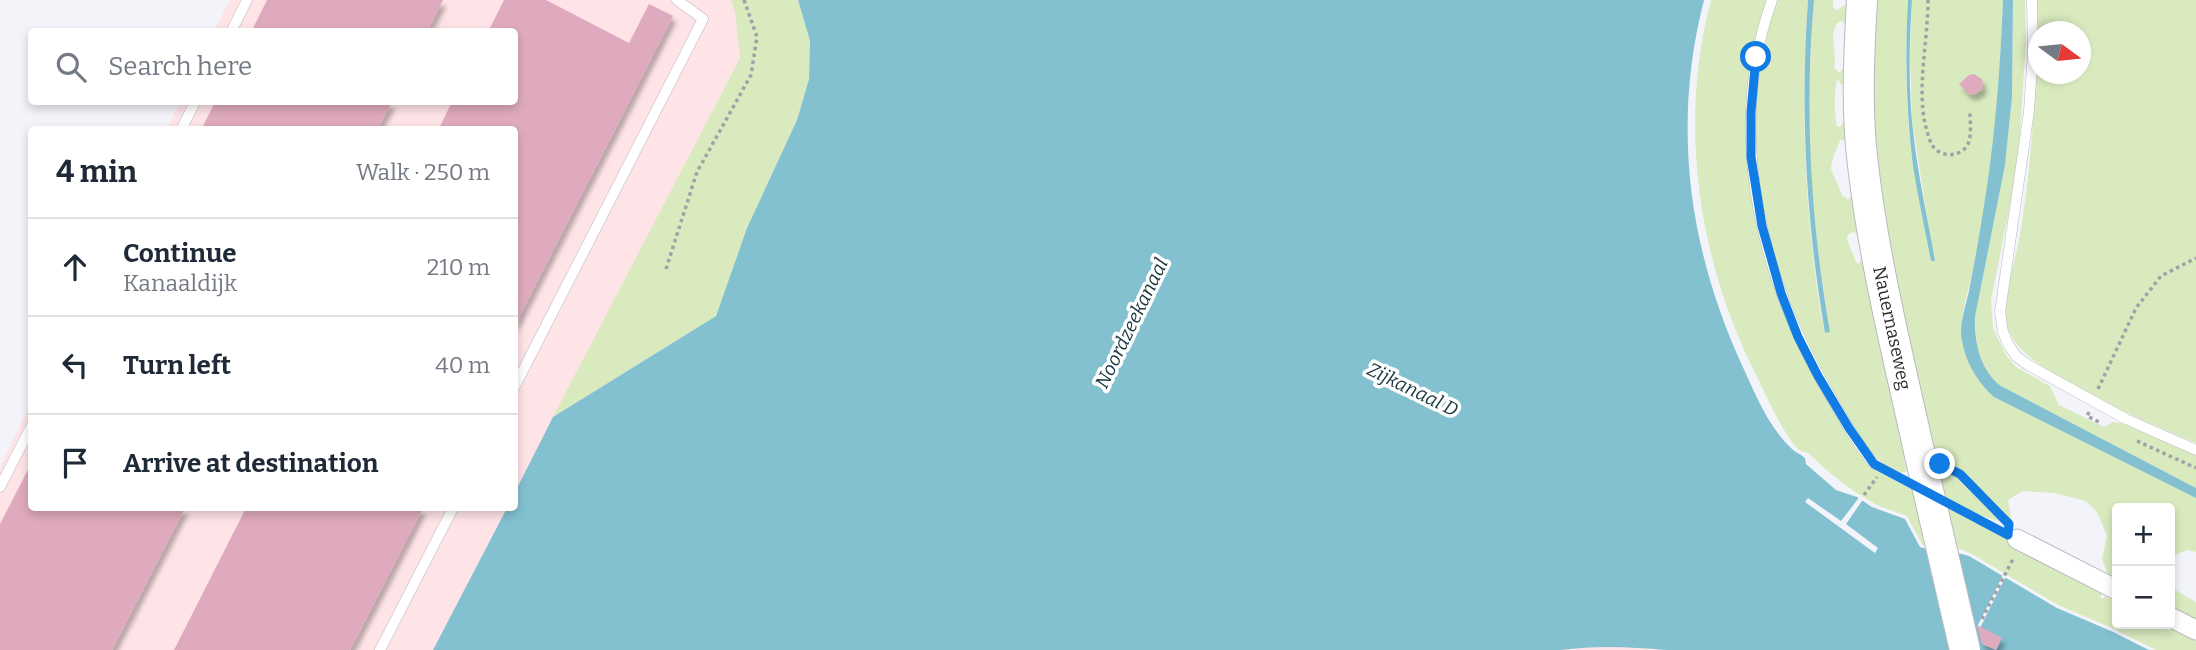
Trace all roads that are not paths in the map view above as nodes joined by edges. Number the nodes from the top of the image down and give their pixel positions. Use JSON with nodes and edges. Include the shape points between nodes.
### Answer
{"nodes":[{"id":1,"x":247,"y":0,"type":"edge"},
{"id":2,"x":677,"y":0,"type":"edge"},
{"id":3,"x":1772,"y":0,"type":"edge"},
{"id":4,"x":1862,"y":0,"type":"edge"},
{"id":5,"x":2032,"y":0,"type":"edge"},
{"id":6,"x":233,"y":28,"type":"edge"},
{"id":7,"x":194,"y":105,"type":"edge"},
{"id":8,"x":183,"y":126,"type":"edge"},
{"id":9,"x":518,"y":379,"type":"edge"},
{"id":10,"x":28,"y":433,"type":"edge"},
{"id":11,"x":2196,"y":450,"type":"edge"},
{"id":12,"x":1878,"y":467,"type":"road end"},
{"id":13,"x":0,"y":487,"type":"edge"},
{"id":14,"x":451,"y":511,"type":"edge"},
{"id":15,"x":2014,"y":541,"type":"road end"},
{"id":16,"x":2112,"y":588,"type":"edge"},
{"id":17,"x":2175,"y":620,"type":"edge"},
{"id":18,"x":2196,"y":631,"type":"edge"},
{"id":19,"x":1972,"y":639,"type":"edge"},
{"id":20,"x":380,"y":650,"type":"edge"}],
"edges":[{"from":1,"to":6,"type":"lane"},
{"from":2,"to":9,"type":"lane","via":[[703,19]]},
{"from":3,"to":12,"type":"lane","via":[[1756,57],[1751,112],[1751,157],[1762,226],[1798,337],[1849,428]]},
{"from":4,"to":19,"type":"main road","name":"Nauernaseweg","bridge":true,"via":[[1862,162],[1880,273],[1920,462]]},
{"from":5,"to":11,"type":"lane","via":[[2029,111],[2002,300],[2003,332],[2016,356],[2046,376]]},
{"from":7,"to":8,"type":"lane"},
{"from":10,"to":13,"type":"lane"},
{"from":14,"to":20,"type":"lane"},
{"from":15,"to":16,"type":"street"},
{"from":17,"to":18,"type":"street"}]}
